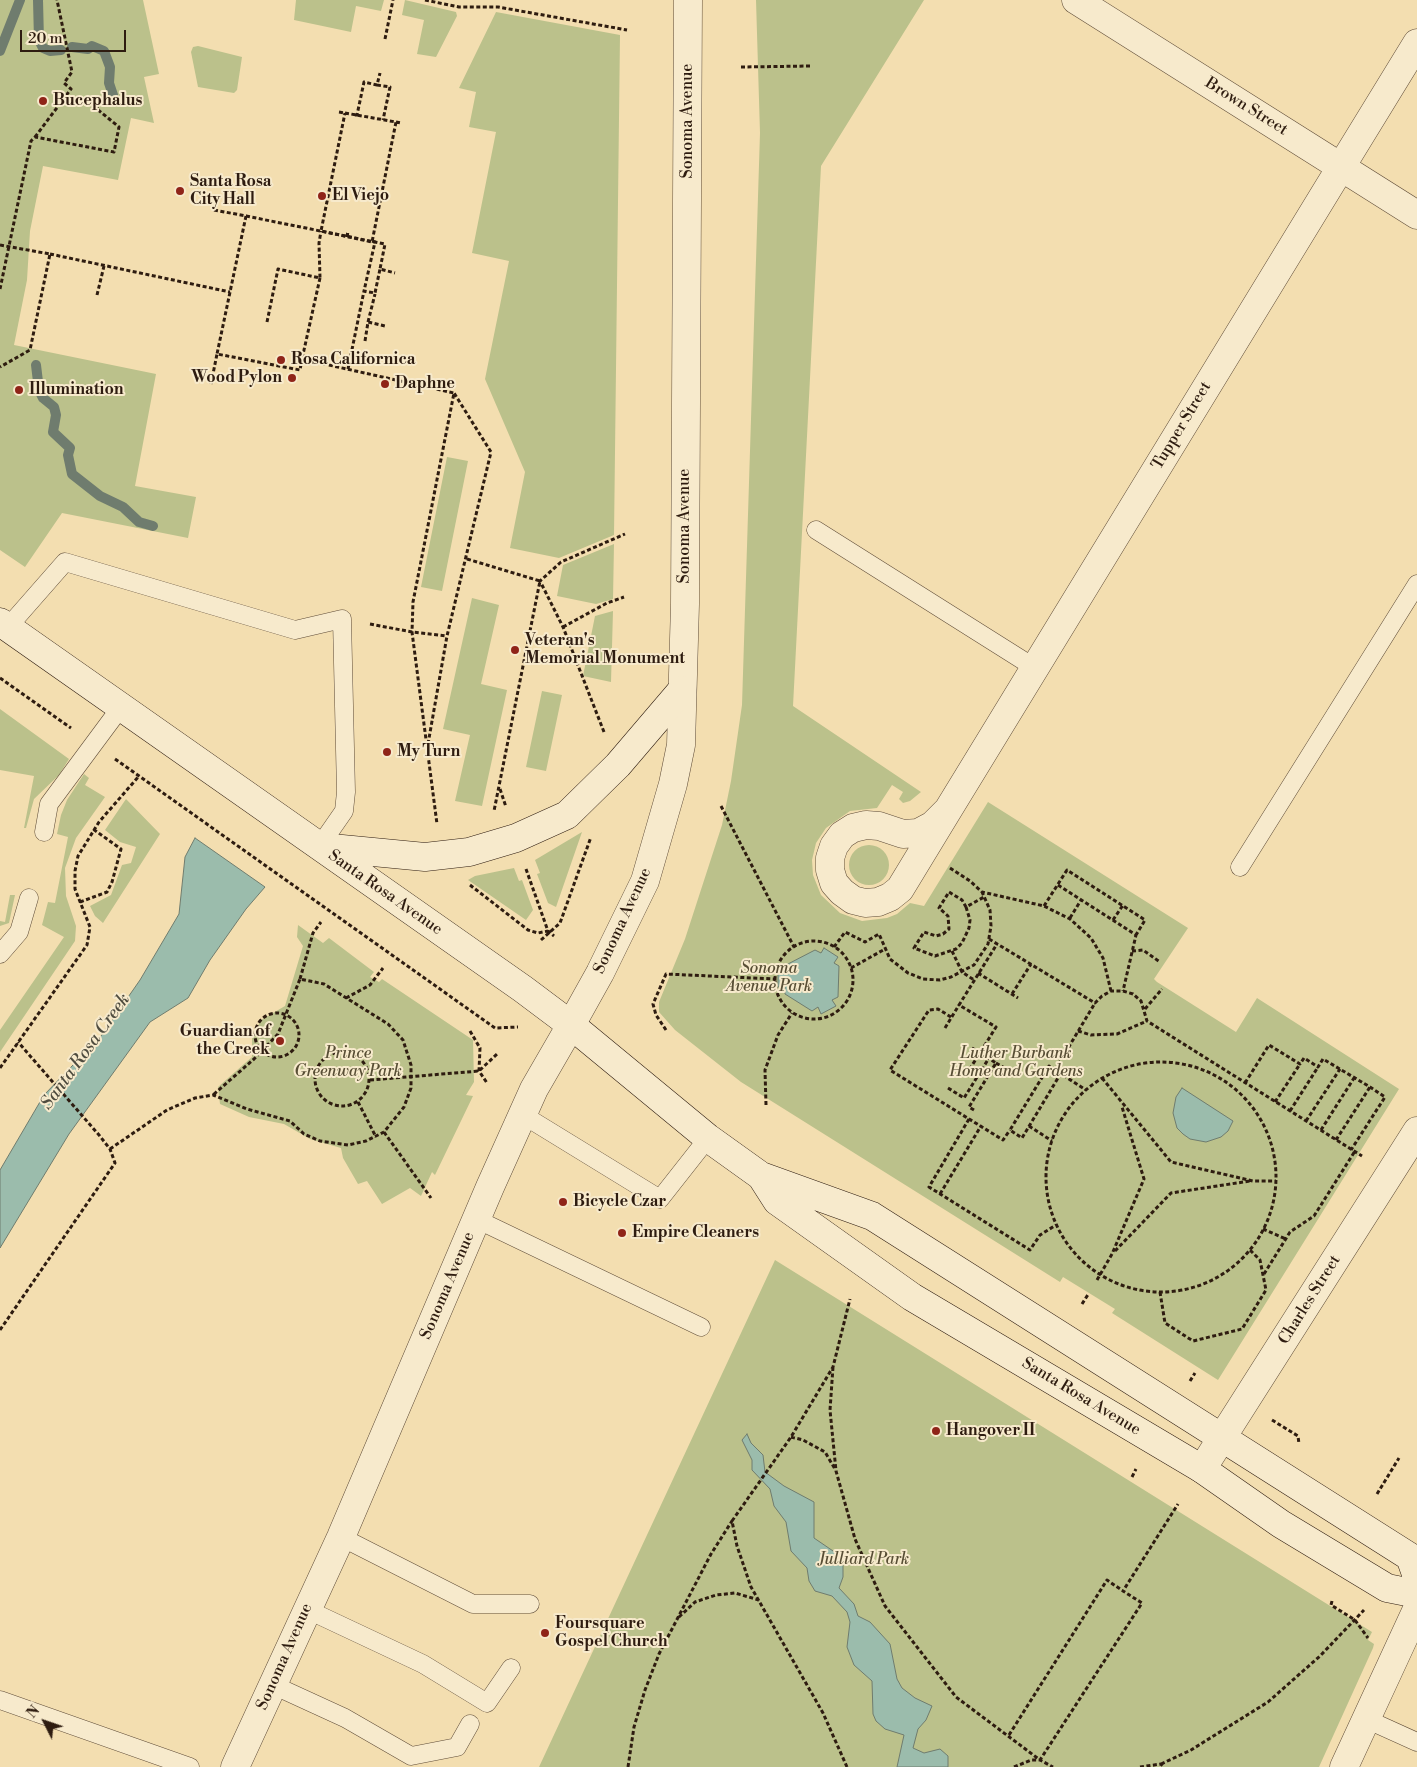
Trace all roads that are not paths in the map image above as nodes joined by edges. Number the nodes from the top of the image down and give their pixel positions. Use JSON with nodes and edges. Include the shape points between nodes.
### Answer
{"nodes":[{"id":1,"x":688,"y":0,"type":"edge"},
{"id":2,"x":1076,"y":0,"type":"edge"},
{"id":3,"x":1417,"y":43,"type":"edge"},
{"id":4,"x":1341,"y":167,"type":"junction"},
{"id":5,"x":1417,"y":215,"type":"edge"},
{"id":6,"x":816,"y":530,"type":"dead end"},
{"id":7,"x":1417,"y":584,"type":"edge"},
{"id":8,"x":4,"y":625,"type":"edge"},
{"id":9,"x":1035,"y":668,"type":"junction"},
{"id":10,"x":682,"y":690,"type":"junction"},
{"id":11,"x":121,"y":707,"type":"junction"},
{"id":12,"x":948,"y":810,"type":"dead end"},
{"id":13,"x":44,"y":832,"type":"dead end"},
{"id":14,"x":320,"y":847,"type":"junction"},
{"id":15,"x":1240,"y":867,"type":"dead end"},
{"id":16,"x":29,"y":898,"type":"dead end"},
{"id":17,"x":0,"y":954,"type":"edge"},
{"id":18,"x":570,"y":1024,"type":"junction"},
{"id":19,"x":523,"y":1115,"type":"junction"},
{"id":20,"x":1417,"y":1131,"type":"edge"},
{"id":21,"x":708,"y":1138,"type":"junction"},
{"id":22,"x":761,"y":1176,"type":"junction"},
{"id":23,"x":476,"y":1219,"type":"junction"},
{"id":24,"x":701,"y":1327,"type":"dead end"},
{"id":25,"x":1222,"y":1438,"type":"junction"},
{"id":26,"x":1202,"y":1469,"type":"junction"},
{"id":27,"x":341,"y":1537,"type":"junction"},
{"id":28,"x":1417,"y":1578,"type":"edge"},
{"id":29,"x":1417,"y":1594,"type":"edge"},
{"id":30,"x":530,"y":1604,"type":"dead end"},
{"id":31,"x":306,"y":1609,"type":"junction"},
{"id":32,"x":1417,"y":1609,"type":"edge"},
{"id":33,"x":511,"y":1668,"type":"dead end"},
{"id":34,"x":273,"y":1685,"type":"junction"},
{"id":35,"x":0,"y":1700,"type":"edge"},
{"id":36,"x":1366,"y":1719,"type":"junction"},
{"id":37,"x":470,"y":1724,"type":"dead end"},
{"id":38,"x":1417,"y":1742,"type":"edge"},
{"id":39,"x":240,"y":1765,"type":"edge"},
{"id":40,"x":190,"y":1767,"type":"edge"},
{"id":41,"x":1344,"y":1767,"type":"edge"}],
"edges":[{"from":1,"to":10,"type":"street","name":"Sonoma Avenue"},
{"from":2,"to":4,"type":"street","name":"Brown Street"},
{"from":3,"to":4,"type":"street","name":"Tupper Street"},
{"from":4,"to":5,"type":"street","name":"Brown Street"},
{"from":4,"to":9,"type":"street","name":"Tupper Street"},
{"from":6,"to":9,"type":"lane"},
{"from":7,"to":15,"type":"lane"},
{"from":8,"to":11,"type":"street","name":"Santa Rosa Avenue"},
{"from":8,"to":14,"type":"lane","via":[[65,562],[296,630],[342,619],[344,811]]},
{"from":9,"to":12,"type":"street","name":"Tupper Street"},
{"from":10,"to":14,"type":"street","via":[[618,765],[567,815],[516,838],[469,852],[425,857]]},
{"from":10,"to":18,"type":"street","name":"Sonoma Avenue","via":[[680,753],[645,881]]},
{"from":11,"to":13,"type":"lane","via":[[50,804]]},
{"from":11,"to":14,"type":"street","name":"Santa Rosa Avenue"},
{"from":14,"to":18,"type":"street","name":"Santa Rosa Avenue"},
{"from":16,"to":17,"type":"lane","via":[[19,932]]},
{"from":18,"to":19,"type":"street","name":"Sonoma Avenue"},
{"from":18,"to":21,"type":"street","name":"Santa Rosa Avenue"},
{"from":19,"to":21,"type":"lane","via":[[660,1199]]},
{"from":19,"to":23,"type":"street","name":"Sonoma Avenue"},
{"from":20,"to":25,"type":"street","name":"Charles Street"},
{"from":21,"to":22,"type":"street","name":"Santa Rosa Avenue"},
{"from":22,"to":25,"type":"street","name":"Santa Rosa Avenue","via":[[872,1216]]},
{"from":22,"to":26,"type":"street","name":"Santa Rosa Avenue","via":[[777,1201],[912,1297]]},
{"from":23,"to":24,"type":"lane"},
{"from":23,"to":27,"type":"street","name":"Sonoma Avenue"},
{"from":25,"to":26,"type":"street","name":"Charles Street"},
{"from":25,"to":28,"type":"street","name":"Santa Rosa Avenue","via":[[1410,1557]]},
{"from":26,"to":29,"type":"street","name":"Santa Rosa Avenue","via":[[1280,1524],[1387,1588]]},
{"from":27,"to":30,"type":"lane","via":[[473,1604]]},
{"from":27,"to":31,"type":"street","name":"Sonoma Avenue"},
{"from":31,"to":33,"type":"lane","via":[[423,1664],[487,1703]]},
{"from":31,"to":34,"type":"street","name":"Sonoma Avenue"},
{"from":32,"to":36,"type":"street"},
{"from":34,"to":37,"type":"lane","via":[[345,1718],[411,1756],[457,1747]]},
{"from":34,"to":39,"type":"street","name":"Sonoma Avenue"},
{"from":35,"to":40,"type":"lane"},
{"from":36,"to":38,"type":"lane"},
{"from":36,"to":41,"type":"street"}]}
